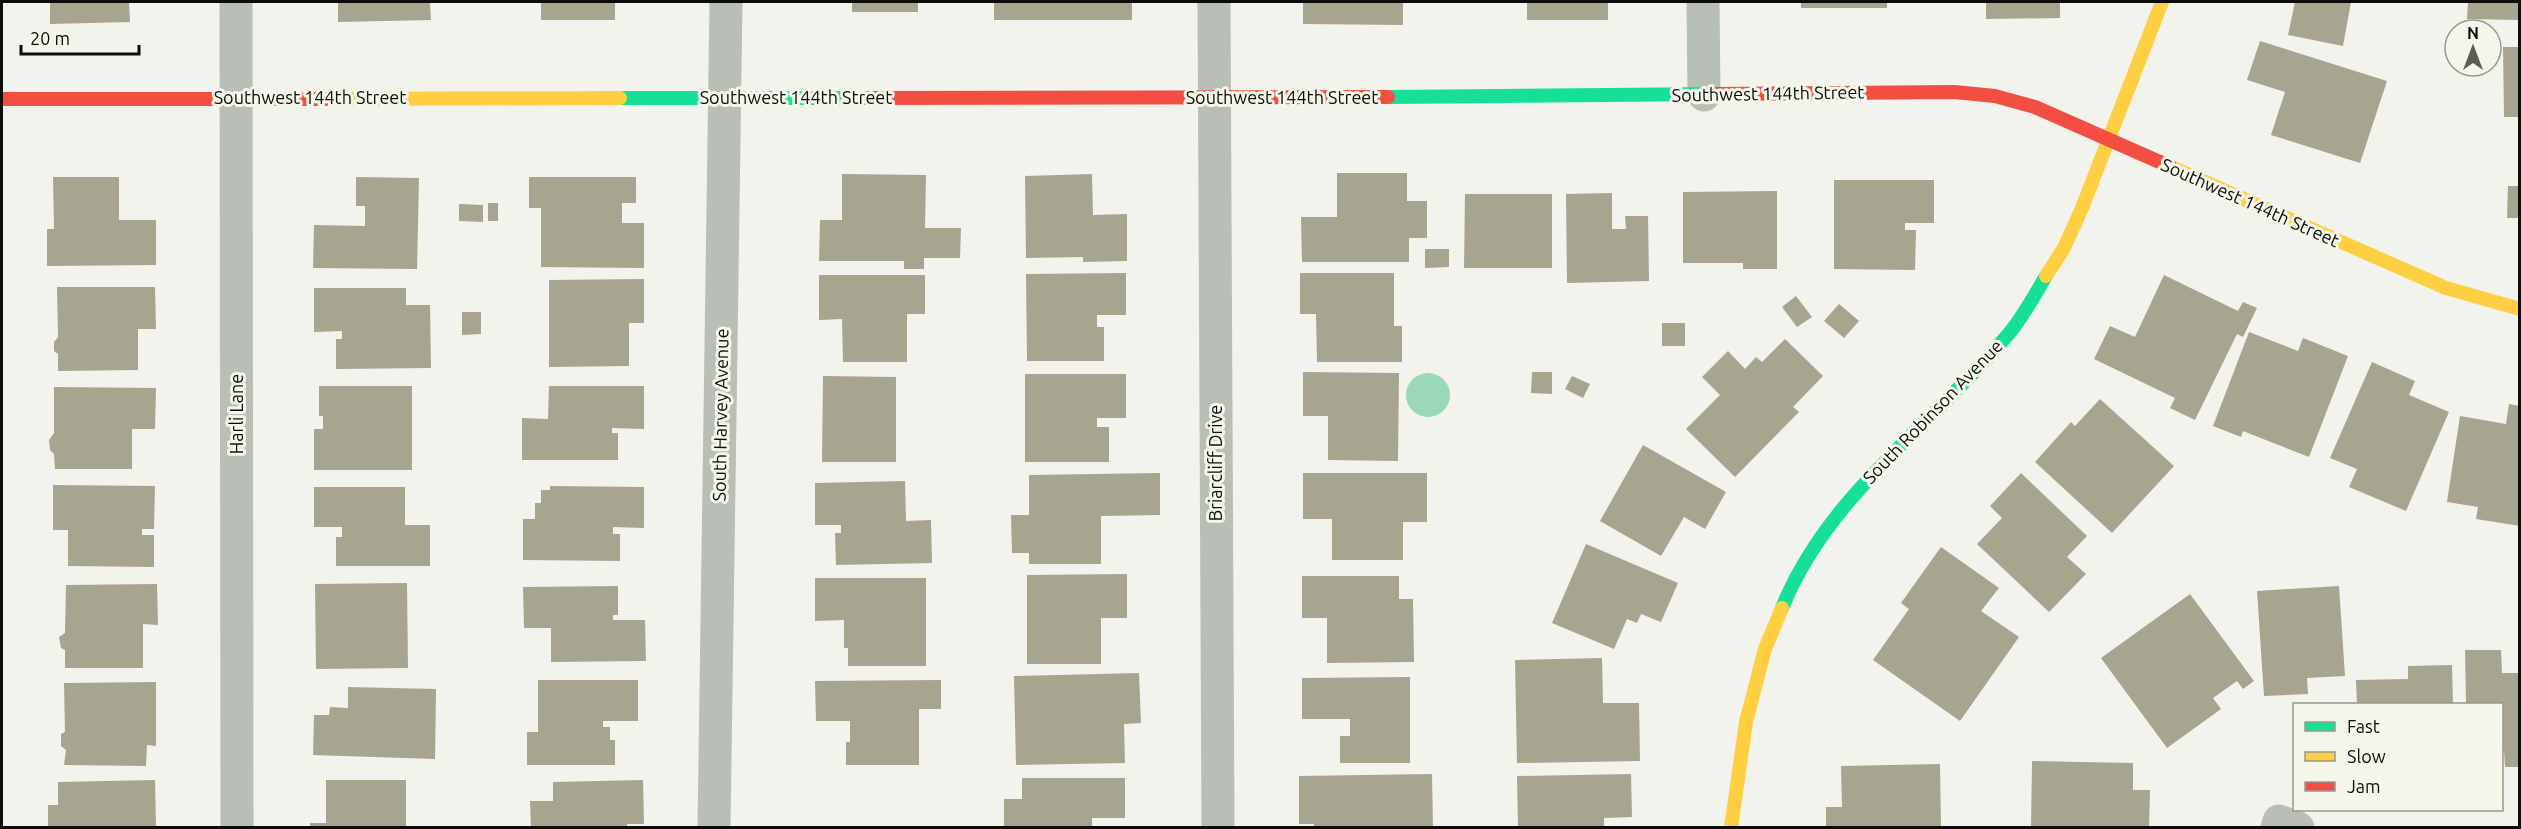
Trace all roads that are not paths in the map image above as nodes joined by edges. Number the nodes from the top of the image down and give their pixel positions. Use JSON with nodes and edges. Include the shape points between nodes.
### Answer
{"nodes":[{"id":1,"x":236,"y":2,"type":"edge"},
{"id":2,"x":726,"y":2,"type":"edge"},
{"id":3,"x":1214,"y":2,"type":"edge"},
{"id":4,"x":1703,"y":2,"type":"edge"},
{"id":5,"x":2162,"y":2,"type":"edge"},
{"id":6,"x":1704,"y":95,"type":"junction"},
{"id":7,"x":236,"y":98,"type":"junction"},
{"id":8,"x":726,"y":98,"type":"junction"},
{"id":9,"x":1214,"y":98,"type":"junction"},
{"id":10,"x":2,"y":99,"type":"edge"},
{"id":11,"x":2108,"y":141,"type":"junction"},
{"id":12,"x":2520,"y":309,"type":"edge"},
{"id":13,"x":237,"y":828,"type":"edge"},
{"id":14,"x":714,"y":828,"type":"edge"},
{"id":15,"x":1218,"y":828,"type":"edge"},
{"id":16,"x":1731,"y":828,"type":"edge"},
{"id":17,"x":2277,"y":828,"type":"edge"},
{"id":18,"x":2298,"y":828,"type":"edge"}],
"edges":[{"from":1,"to":7,"type":"street","name":"Harli Lane"},
{"from":2,"to":8,"type":"street","name":"South Harvey Avenue"},
{"from":3,"to":9,"type":"street","name":"Briarcliff Drive"},
{"from":4,"to":6,"type":"street"},
{"from":5,"to":11,"type":"street","name":"South Robinson Avenue"},
{"from":6,"to":9,"type":"street","name":"Southwest 144th Street"},
{"from":6,"to":11,"type":"street","name":"Southwest 144th Street","via":[[1954,92],[1995,96],[2035,108]]},
{"from":7,"to":8,"type":"street","name":"Southwest 144th Street"},
{"from":7,"to":10,"type":"street","name":"Southwest 144th Street"},
{"from":7,"to":13,"type":"street","name":"Harli Lane"},
{"from":8,"to":9,"type":"street","name":"Southwest 144th Street"},
{"from":8,"to":14,"type":"street","name":"South Harvey Avenue"},
{"from":9,"to":15,"type":"street","name":"Briarcliff Drive"},
{"from":11,"to":12,"type":"street","name":"Southwest 144th Street","via":[[2446,288]]},
{"from":11,"to":16,"type":"street","name":"South Robinson Avenue","via":[[2064,248],[2007,336],[1847,501],[1809,555],[1765,649],[1746,722]]},
{"from":17,"to":18,"type":"street","via":[[2279,821]]}]}
